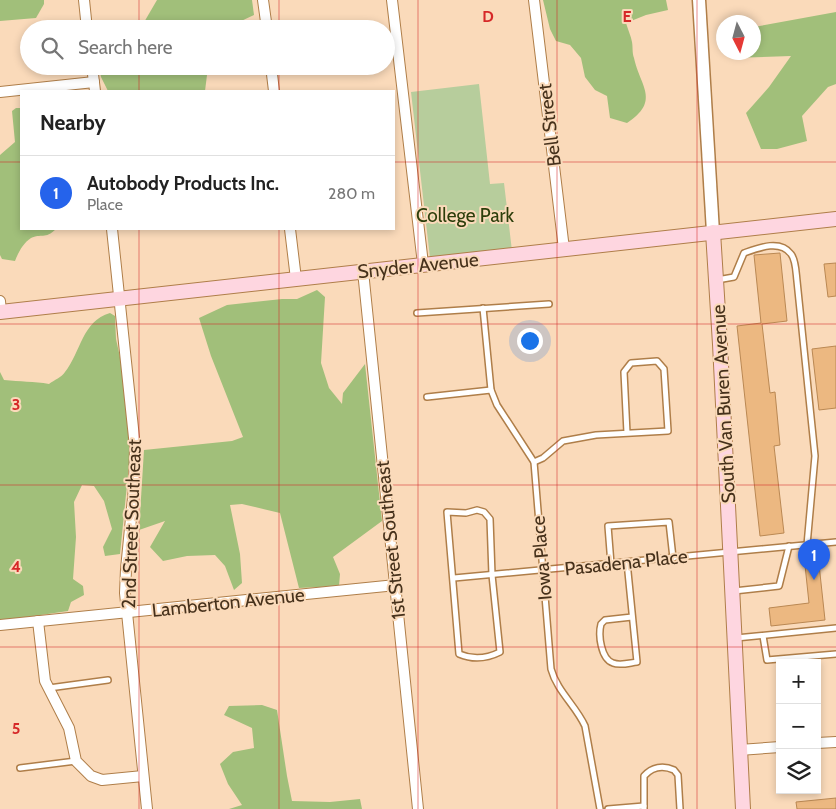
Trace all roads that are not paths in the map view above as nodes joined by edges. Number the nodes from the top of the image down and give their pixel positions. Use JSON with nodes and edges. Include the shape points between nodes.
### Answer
{"nodes":[{"id":1,"x":84,"y":0,"type":"edge"},
{"id":2,"x":263,"y":0,"type":"edge"},
{"id":3,"x":392,"y":0,"type":"edge"},
{"id":4,"x":534,"y":0,"type":"edge"},
{"id":5,"x":699,"y":0,"type":"edge"},
{"id":6,"x":87,"y":20,"type":"edge"},
{"id":7,"x":266,"y":20,"type":"edge"},
{"id":8,"x":394,"y":20,"type":"edge"},
{"id":9,"x":395,"y":26,"type":"edge"},
{"id":10,"x":272,"y":75,"type":"edge"},
{"id":11,"x":94,"y":87,"type":"edge"},
{"id":12,"x":38,"y":90,"type":"edge"},
{"id":13,"x":274,"y":90,"type":"edge"},
{"id":14,"x":20,"y":91,"type":"edge"},
{"id":15,"x":0,"y":92,"type":"edge"},
{"id":16,"x":836,"y":219,"type":"edge"},
{"id":17,"x":112,"y":230,"type":"edge"},
{"id":18,"x":290,"y":230,"type":"edge"},
{"id":19,"x":713,"y":232,"type":"junction"},
{"id":20,"x":564,"y":249,"type":"junction"},
{"id":21,"x":423,"y":264,"type":"junction"},
{"id":22,"x":363,"y":271,"type":"junction"},
{"id":23,"x":296,"y":279,"type":"junction"},
{"id":24,"x":716,"y":280,"type":"junction"},
{"id":25,"x":120,"y":299,"type":"junction"},
{"id":26,"x":549,"y":304,"type":"dead end"},
{"id":27,"x":0,"y":308,"type":"edge"},
{"id":28,"x":483,"y":308,"type":"junction"},
{"id":29,"x":417,"y":313,"type":"dead end"},
{"id":30,"x":491,"y":390,"type":"junction"},
{"id":31,"x":427,"y":397,"type":"dead end"},
{"id":32,"x":627,"y":433,"type":"junction"},
{"id":33,"x":534,"y":462,"type":"junction"},
{"id":34,"x":836,"y":542,"type":"edge"},
{"id":35,"x":807,"y":545,"type":"junction"},
{"id":36,"x":789,"y":546,"type":"junction"},
{"id":37,"x":729,"y":552,"type":"junction"},
{"id":38,"x":673,"y":558,"type":"junction"},
{"id":39,"x":627,"y":562,"type":"junction"},
{"id":40,"x":611,"y":564,"type":"junction"},
{"id":41,"x":542,"y":571,"type":"junction"},
{"id":42,"x":492,"y":575,"type":"junction"},
{"id":43,"x":454,"y":578,"type":"junction"},
{"id":44,"x":396,"y":585,"type":"junction"},
{"id":45,"x":731,"y":592,"type":"junction"},
{"id":46,"x":127,"y":612,"type":"junction"},
{"id":47,"x":632,"y":617,"type":"junction"},
{"id":48,"x":38,"y":621,"type":"junction"},
{"id":49,"x":0,"y":625,"type":"edge"},
{"id":50,"x":836,"y":628,"type":"edge"},
{"id":51,"x":764,"y":636,"type":"junction"},
{"id":52,"x":734,"y":638,"type":"junction"},
{"id":53,"x":836,"y":654,"type":"edge"},
{"id":54,"x":108,"y":680,"type":"dead end"},
{"id":55,"x":49,"y":688,"type":"junction"},
{"id":56,"x":836,"y":742,"type":"edge"},
{"id":57,"x":821,"y":744,"type":"edge"},
{"id":58,"x":776,"y":747,"type":"edge"},
{"id":59,"x":739,"y":750,"type":"junction"},
{"id":60,"x":76,"y":762,"type":"junction"},
{"id":61,"x":20,"y":768,"type":"dead end"},
{"id":62,"x":144,"y":776,"type":"junction"},
{"id":63,"x":644,"y":808,"type":"edge"},
{"id":64,"x":147,"y":809,"type":"edge"},
{"id":65,"x":418,"y":809,"type":"edge"},
{"id":66,"x":600,"y":809,"type":"edge"},
{"id":67,"x":608,"y":809,"type":"edge"},
{"id":68,"x":680,"y":809,"type":"edge"},
{"id":69,"x":742,"y":809,"type":"edge"}],
"edges":[{"from":1,"to":6,"type":"street"},
{"from":2,"to":7,"type":"street"},
{"from":3,"to":8,"type":"street"},
{"from":4,"to":20,"type":"street","name":"Bell Street"},
{"from":5,"to":19,"type":"street","name":"South Van Buren Avenue"},
{"from":9,"to":21,"type":"street"},
{"from":10,"to":13,"type":"street"},
{"from":11,"to":12,"type":"street"},
{"from":14,"to":15,"type":"street"},
{"from":16,"to":19,"type":"main road","name":"Snyder Avenue"},
{"from":17,"to":25,"type":"street","name":"2nd Street Southeast"},
{"from":18,"to":23,"type":"street"},
{"from":19,"to":20,"type":"main road","name":"Snyder Avenue"},
{"from":19,"to":24,"type":"main road","name":"South Van Buren Avenue"},
{"from":20,"to":21,"type":"main road","name":"Snyder Avenue"},
{"from":21,"to":22,"type":"main road","name":"Snyder Avenue"},
{"from":22,"to":23,"type":"main road","name":"Snyder Avenue"},
{"from":22,"to":44,"type":"street","name":"1st Street Southeast"},
{"from":23,"to":25,"type":"main road","name":"Snyder Avenue"},
{"from":24,"to":35,"type":"lane","via":[[734,277],[744,253],[762,246],[783,247],[792,255],[815,456]]},
{"from":24,"to":37,"type":"main road","name":"South Van Buren Avenue"},
{"from":25,"to":27,"type":"main road","name":"Snyder Avenue"},
{"from":25,"to":46,"type":"street","name":"2nd Street Southeast","via":[[135,447],[126,569]]},
{"from":26,"to":28,"type":"lane"},
{"from":28,"to":29,"type":"lane"},
{"from":28,"to":30,"type":"lane","name":"Iowa Place"},
{"from":30,"to":31,"type":"lane"},
{"from":30,"to":33,"type":"lane","name":"Iowa Place","via":[[497,405]]},
{"from":32,"to":32,"type":"lane","via":[[668,431],[664,369],[657,361],[631,363],[624,372]]},
{"from":32,"to":33,"type":"lane","via":[[563,441]]},
{"from":33,"to":41,"type":"lane","name":"Iowa Place"},
{"from":34,"to":35,"type":"lane","name":"Pasadena Place"},
{"from":35,"to":36,"type":"lane","name":"Pasadena Place"},
{"from":36,"to":37,"type":"lane","name":"Pasadena Place"},
{"from":36,"to":45,"type":"lane","via":[[779,586]]},
{"from":37,"to":38,"type":"lane","name":"Pasadena Place"},
{"from":37,"to":45,"type":"main road","name":"South Van Buren Avenue"},
{"from":38,"to":39,"type":"lane","name":"Pasadena Place"},
{"from":38,"to":40,"type":"lane","via":[[669,522],[608,526]]},
{"from":39,"to":40,"type":"lane","name":"Pasadena Place"},
{"from":39,"to":47,"type":"lane"},
{"from":40,"to":41,"type":"lane","name":"Pasadena Place"},
{"from":41,"to":42,"type":"lane","name":"Pasadena Place"},
{"from":41,"to":66,"type":"lane","name":"Iowa Place","via":[[551,670],[585,726]]},
{"from":42,"to":43,"type":"lane","name":"Pasadena Place"},
{"from":42,"to":43,"type":"lane","via":[[490,519],[477,510],[447,512]]},
{"from":42,"to":43,"type":"lane","via":[[500,652],[489,658],[468,658],[459,654]]},
{"from":44,"to":46,"type":"street","name":"Lamberton Avenue"},
{"from":44,"to":65,"type":"street","name":"1st Street Southeast"},
{"from":45,"to":52,"type":"main road","name":"South Van Buren Avenue"},
{"from":46,"to":48,"type":"street","name":"Lamberton Avenue"},
{"from":46,"to":62,"type":"street","name":"2nd Street Southeast"},
{"from":47,"to":47,"type":"lane","via":[[636,662],[614,664],[604,653],[601,624],[605,620]]},
{"from":48,"to":49,"type":"street","name":"Lamberton Avenue"},
{"from":48,"to":55,"type":"street","via":[[45,681]]},
{"from":50,"to":51,"type":"lane"},
{"from":51,"to":52,"type":"lane"},
{"from":51,"to":53,"type":"lane","via":[[767,660]]},
{"from":52,"to":59,"type":"main road","name":"South Van Buren Avenue"},
{"from":54,"to":55,"type":"lane"},
{"from":55,"to":60,"type":"street","via":[[69,728]]},
{"from":56,"to":57,"type":"street"},
{"from":58,"to":59,"type":"street"},
{"from":59,"to":69,"type":"main road","name":"South Van Buren Avenue"},
{"from":60,"to":61,"type":"lane"},
{"from":60,"to":62,"type":"street","via":[[102,780]]},
{"from":62,"to":64,"type":"street","name":"2nd Street Southeast"},
{"from":63,"to":67,"type":"lane"},
{"from":63,"to":68,"type":"lane","via":[[644,776],[648,771],[662,767],[674,770],[678,775]]}]}
